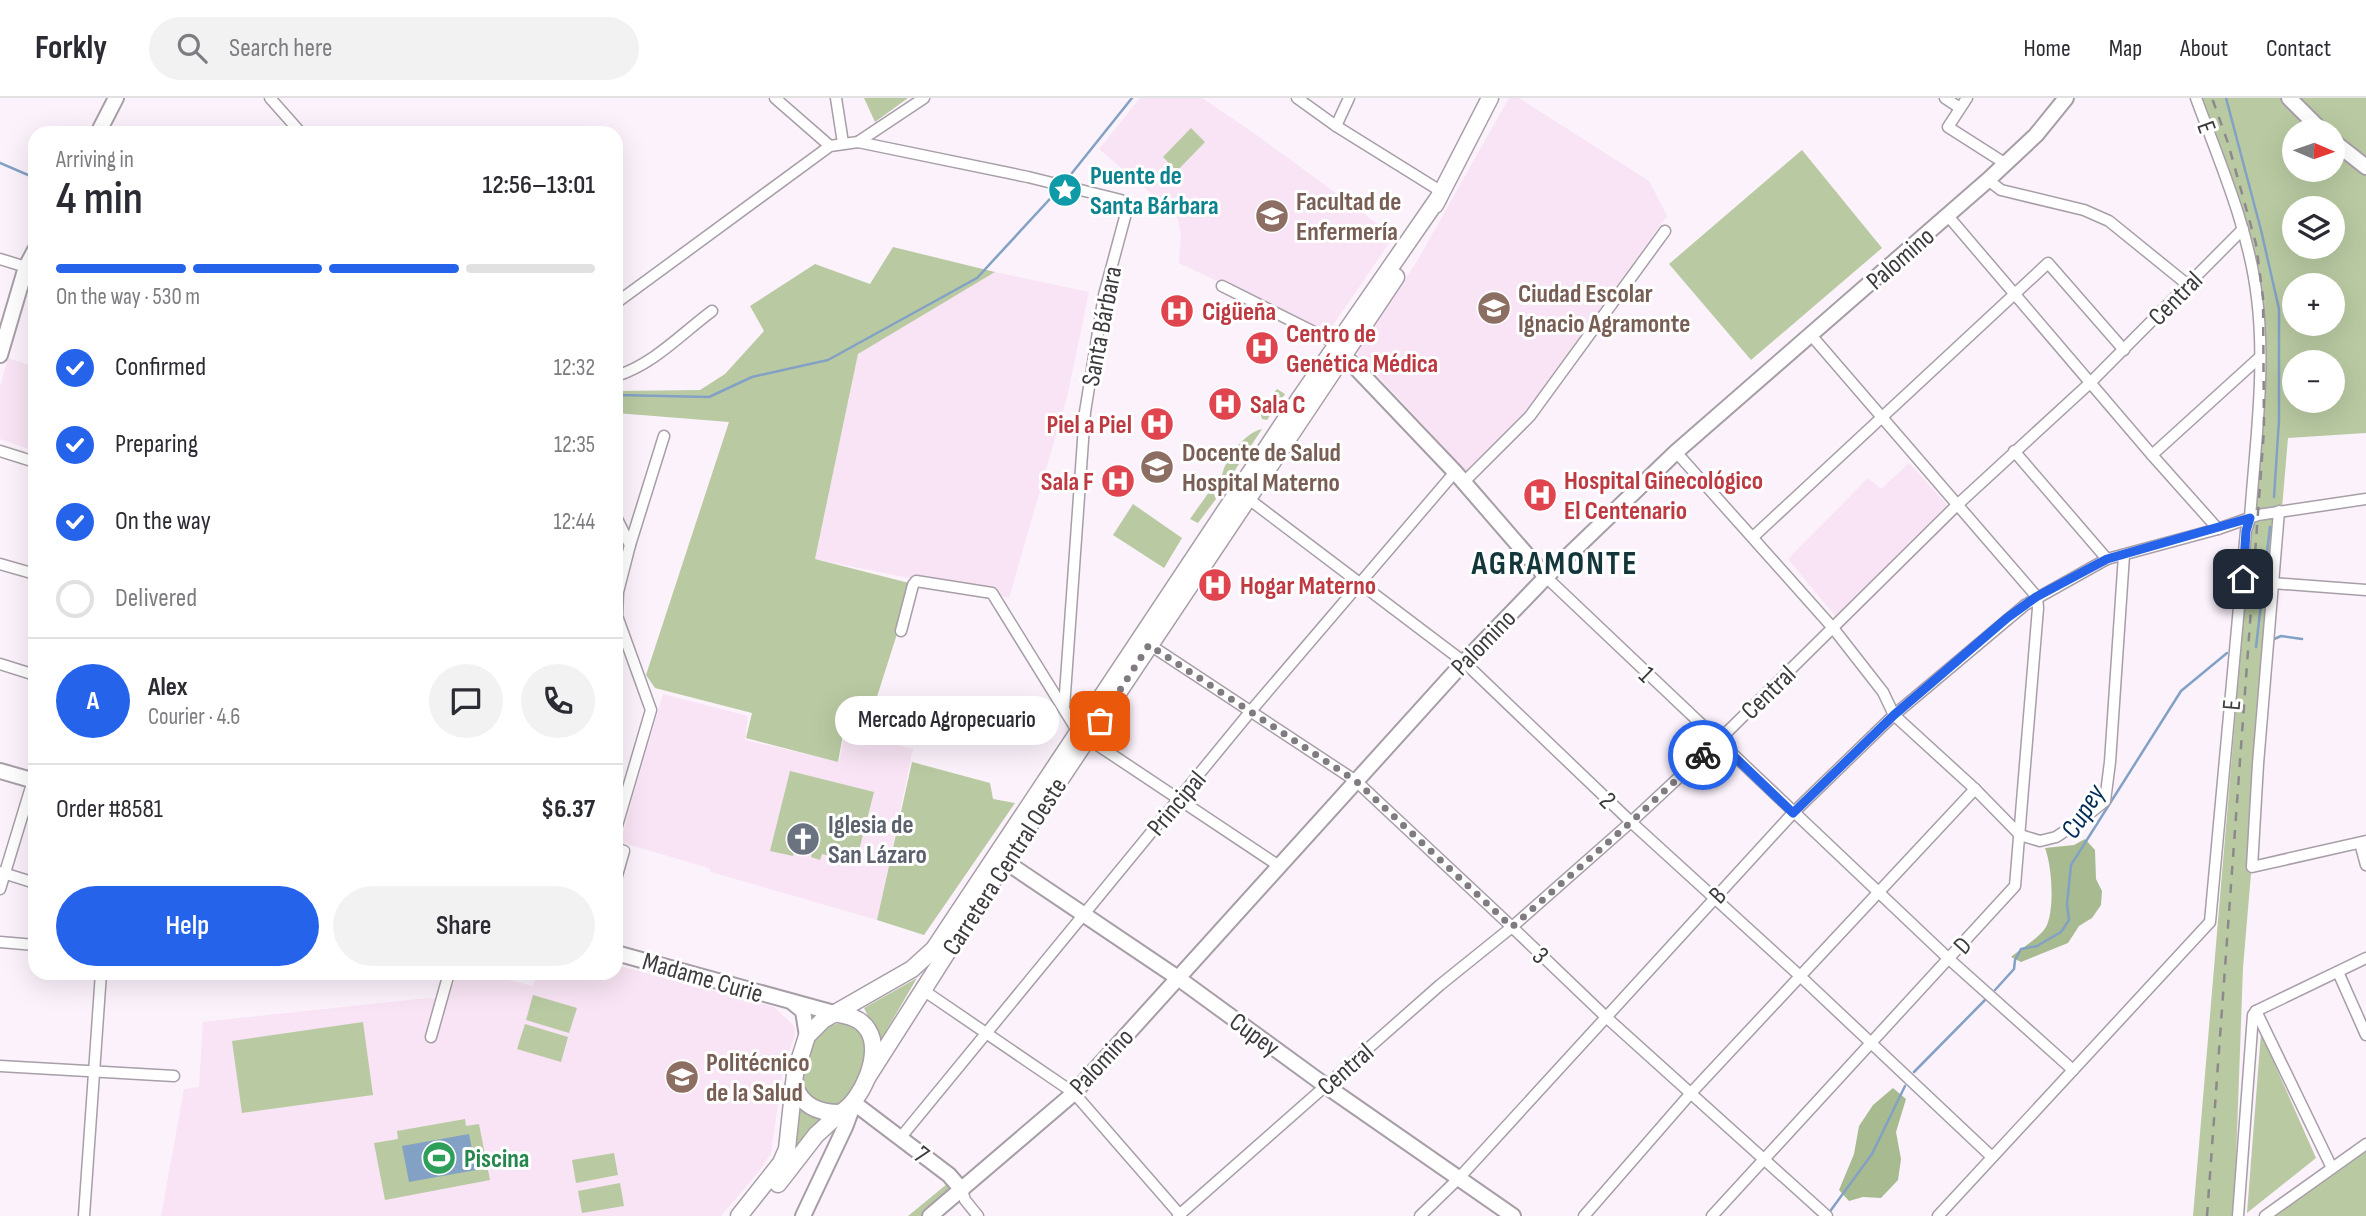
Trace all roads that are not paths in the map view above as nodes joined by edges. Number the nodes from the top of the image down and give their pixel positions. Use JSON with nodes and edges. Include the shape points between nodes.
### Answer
{"nodes":[{"id":1,"x":116,"y":98,"type":"edge"},
{"id":2,"x":270,"y":98,"type":"edge"},
{"id":3,"x":775,"y":98,"type":"edge"},
{"id":4,"x":836,"y":98,"type":"edge"},
{"id":5,"x":924,"y":98,"type":"edge"},
{"id":6,"x":1297,"y":98,"type":"edge"},
{"id":7,"x":1349,"y":98,"type":"edge"},
{"id":8,"x":1490,"y":98,"type":"edge"},
{"id":9,"x":1945,"y":98,"type":"edge"},
{"id":10,"x":1967,"y":98,"type":"edge"},
{"id":11,"x":2066,"y":98,"type":"edge"},
{"id":12,"x":2196,"y":98,"type":"edge"},
{"id":13,"x":2289,"y":98,"type":"edge"},
{"id":14,"x":1960,"y":108,"type":"junction"},
{"id":15,"x":2310,"y":119,"type":"edge"},
{"id":16,"x":1336,"y":125,"type":"junction"},
{"id":17,"x":102,"y":126,"type":"edge"},
{"id":18,"x":295,"y":126,"type":"edge"},
{"id":19,"x":858,"y":142,"type":"junction"},
{"id":20,"x":843,"y":143,"type":"junction"},
{"id":21,"x":830,"y":146,"type":"junction"},
{"id":22,"x":2345,"y":150,"type":"edge"},
{"id":23,"x":2006,"y":164,"type":"junction"},
{"id":24,"x":2366,"y":167,"type":"edge"},
{"id":25,"x":1988,"y":180,"type":"junction"},
{"id":26,"x":1440,"y":194,"type":"junction"},
{"id":27,"x":1948,"y":216,"type":"junction"},
{"id":28,"x":2243,"y":229,"type":"junction"},
{"id":29,"x":1665,"y":230,"type":"dead end"},
{"id":30,"x":0,"y":259,"type":"edge"},
{"id":31,"x":28,"y":263,"type":"edge"},
{"id":32,"x":26,"y":267,"type":"junction"},
{"id":33,"x":2188,"y":285,"type":"junction"},
{"id":34,"x":1222,"y":286,"type":"dead end"},
{"id":35,"x":2016,"y":294,"type":"junction"},
{"id":36,"x":623,"y":298,"type":"edge"},
{"id":37,"x":712,"y":311,"type":"dead end"},
{"id":38,"x":1811,"y":335,"type":"junction"},
{"id":39,"x":1339,"y":349,"type":"junction"},
{"id":40,"x":2124,"y":350,"type":"junction"},
{"id":41,"x":0,"y":355,"type":"edge"},
{"id":42,"x":2260,"y":357,"type":"junction"},
{"id":43,"x":623,"y":373,"type":"edge"},
{"id":44,"x":2091,"y":382,"type":"junction"},
{"id":45,"x":1883,"y":418,"type":"junction"},
{"id":46,"x":664,"y":436,"type":"dead end"},
{"id":47,"x":0,"y":451,"type":"edge"},
{"id":48,"x":2014,"y":451,"type":"junction"},
{"id":49,"x":1676,"y":452,"type":"junction"},
{"id":50,"x":2152,"y":455,"type":"junction"},
{"id":51,"x":28,"y":460,"type":"edge"},
{"id":52,"x":1460,"y":477,"type":"junction"},
{"id":53,"x":1242,"y":495,"type":"junction"},
{"id":54,"x":2366,"y":499,"type":"edge"},
{"id":55,"x":1956,"y":506,"type":"junction"},
{"id":56,"x":2279,"y":511,"type":"junction"},
{"id":57,"x":2250,"y":518,"type":"junction"},
{"id":58,"x":2218,"y":529,"type":"junction"},
{"id":59,"x":623,"y":531,"type":"edge"},
{"id":60,"x":1753,"y":537,"type":"junction"},
{"id":61,"x":630,"y":545,"type":"junction"},
{"id":62,"x":2124,"y":555,"type":"junction"},
{"id":63,"x":2107,"y":559,"type":"junction"},
{"id":64,"x":0,"y":564,"type":"edge"},
{"id":65,"x":28,"y":572,"type":"edge"},
{"id":66,"x":623,"y":572,"type":"edge"},
{"id":67,"x":1546,"y":577,"type":"junction"},
{"id":68,"x":1361,"y":582,"type":"junction"},
{"id":69,"x":2272,"y":583,"type":"junction"},
{"id":70,"x":2366,"y":590,"type":"edge"},
{"id":71,"x":2036,"y":597,"type":"junction"},
{"id":72,"x":1833,"y":628,"type":"junction"},
{"id":73,"x":901,"y":631,"type":"dead end"},
{"id":74,"x":623,"y":632,"type":"edge"},
{"id":75,"x":1144,"y":642,"type":"junction"},
{"id":76,"x":1464,"y":662,"type":"junction"},
{"id":77,"x":0,"y":664,"type":"edge"},
{"id":78,"x":28,"y":674,"type":"edge"},
{"id":79,"x":1064,"y":708,"type":"junction"},
{"id":80,"x":1251,"y":712,"type":"junction"},
{"id":81,"x":1894,"y":715,"type":"junction"},
{"id":82,"x":1083,"y":736,"type":"junction"},
{"id":83,"x":1718,"y":741,"type":"junction"},
{"id":84,"x":0,"y":771,"type":"edge"},
{"id":85,"x":28,"y":778,"type":"edge"},
{"id":86,"x":1356,"y":781,"type":"junction"},
{"id":87,"x":1975,"y":789,"type":"junction"},
{"id":88,"x":28,"y":797,"type":"edge"},
{"id":89,"x":1178,"y":799,"type":"junction"},
{"id":90,"x":623,"y":807,"type":"edge"},
{"id":91,"x":1793,"y":813,"type":"junction"},
{"id":92,"x":1631,"y":822,"type":"junction"},
{"id":93,"x":2020,"y":835,"type":"junction"},
{"id":94,"x":2363,"y":842,"type":"edge"},
{"id":95,"x":1001,"y":858,"type":"junction"},
{"id":96,"x":2366,"y":865,"type":"edge"},
{"id":97,"x":1279,"y":866,"type":"junction"},
{"id":98,"x":2,"y":873,"type":"edge"},
{"id":99,"x":28,"y":881,"type":"edge"},
{"id":100,"x":0,"y":889,"type":"edge"},
{"id":101,"x":1879,"y":892,"type":"junction"},
{"id":102,"x":1714,"y":898,"type":"junction"},
{"id":103,"x":1084,"y":913,"type":"junction"},
{"id":104,"x":1512,"y":927,"type":"junction"},
{"id":105,"x":0,"y":942,"type":"edge"},
{"id":106,"x":28,"y":944,"type":"edge"},
{"id":107,"x":623,"y":955,"type":"edge"},
{"id":108,"x":2366,"y":958,"type":"edge"},
{"id":109,"x":1949,"y":959,"type":"junction"},
{"id":110,"x":2338,"y":972,"type":"junction"},
{"id":111,"x":1800,"y":976,"type":"junction"},
{"id":112,"x":1178,"y":978,"type":"junction"},
{"id":113,"x":100,"y":980,"type":"edge"},
{"id":114,"x":447,"y":980,"type":"edge"},
{"id":115,"x":923,"y":990,"type":"junction"},
{"id":116,"x":790,"y":1001,"type":"junction"},
{"id":117,"x":856,"y":1002,"type":"junction"},
{"id":118,"x":2256,"y":1011,"type":"junction"},
{"id":119,"x":834,"y":1013,"type":"junction"},
{"id":120,"x":1606,"y":1017,"type":"junction"},
{"id":121,"x":867,"y":1028,"type":"junction"},
{"id":122,"x":987,"y":1034,"type":"junction"},
{"id":123,"x":2366,"y":1035,"type":"edge"},
{"id":124,"x":807,"y":1036,"type":"junction"},
{"id":125,"x":431,"y":1037,"type":"dead end"},
{"id":126,"x":1871,"y":1043,"type":"junction"},
{"id":127,"x":0,"y":1066,"type":"edge"},
{"id":128,"x":2073,"y":1070,"type":"junction"},
{"id":129,"x":93,"y":1072,"type":"junction"},
{"id":130,"x":174,"y":1076,"type":"dead end"},
{"id":131,"x":867,"y":1078,"type":"junction"},
{"id":132,"x":794,"y":1085,"type":"junction"},
{"id":133,"x":1326,"y":1086,"type":"junction"},
{"id":134,"x":1074,"y":1093,"type":"junction"},
{"id":135,"x":1692,"y":1093,"type":"junction"},
{"id":136,"x":854,"y":1103,"type":"junction"},
{"id":137,"x":840,"y":1112,"type":"junction"},
{"id":138,"x":901,"y":1138,"type":"junction"},
{"id":139,"x":2366,"y":1144,"type":"edge"},
{"id":140,"x":1764,"y":1157,"type":"junction"},
{"id":141,"x":1992,"y":1157,"type":"junction"},
{"id":142,"x":2332,"y":1168,"type":"junction"},
{"id":143,"x":1459,"y":1178,"type":"junction"},
{"id":144,"x":962,"y":1190,"type":"junction"},
{"id":145,"x":84,"y":1216,"type":"edge"},
{"id":146,"x":739,"y":1216,"type":"edge"},
{"id":147,"x":753,"y":1216,"type":"edge"},
{"id":148,"x":803,"y":1216,"type":"edge"},
{"id":149,"x":930,"y":1216,"type":"edge"},
{"id":150,"x":978,"y":1216,"type":"edge"},
{"id":151,"x":1180,"y":1216,"type":"edge"},
{"id":152,"x":1420,"y":1216,"type":"edge"},
{"id":153,"x":1513,"y":1216,"type":"edge"},
{"id":154,"x":1584,"y":1216,"type":"edge"},
{"id":155,"x":1712,"y":1216,"type":"edge"},
{"id":156,"x":1827,"y":1216,"type":"edge"},
{"id":157,"x":1938,"y":1216,"type":"edge"},
{"id":158,"x":2238,"y":1216,"type":"edge"},
{"id":159,"x":2265,"y":1216,"type":"edge"}],
"edges":[{"from":1,"to":17,"type":"street"},
{"from":2,"to":18,"type":"street"},
{"from":3,"to":21,"type":"street"},
{"from":4,"to":20,"type":"street"},
{"from":5,"to":19,"type":"street"},
{"from":6,"to":16,"type":"street"},
{"from":7,"to":16,"type":"street"},
{"from":8,"to":26,"type":"main road","name":"Carretera Central Oeste"},
{"from":9,"to":14,"type":"street"},
{"from":10,"to":14,"type":"street"},
{"from":11,"to":23,"type":"street","name":"Palomino"},
{"from":12,"to":28,"type":"street","name":"E"},
{"from":13,"to":15,"type":"street"},
{"from":14,"to":23,"type":"street","via":[[1948,127]]},
{"from":16,"to":26,"type":"street"},
{"from":19,"to":20,"type":"street","name":"Santa Bárbara"},
{"from":19,"to":79,"type":"street","name":"Santa Bárbara","via":[[1121,200],[1125,217],[1104,295],[1085,412]]},
{"from":20,"to":21,"type":"street","name":"Santa Bárbara"},
{"from":21,"to":36,"type":"street"},
{"from":22,"to":24,"type":"street"},
{"from":23,"to":25,"type":"street","name":"Palomino"},
{"from":25,"to":27,"type":"street","name":"Palomino"},
{"from":25,"to":33,"type":"street","via":[[2001,190],[2084,210],[2109,221]]},
{"from":26,"to":39,"type":"main road","name":"Carretera Central Oeste"},
{"from":27,"to":35,"type":"street"},
{"from":27,"to":38,"type":"street","name":"Palomino"},
{"from":28,"to":33,"type":"street","name":"Central"},
{"from":28,"to":42,"type":"street","name":"E","via":[[2257,298]]},
{"from":29,"to":52,"type":"street","name":"Principal","via":[[1530,416]]},
{"from":30,"to":32,"type":"street"},
{"from":31,"to":32,"type":"street"},
{"from":32,"to":41,"type":"street"},
{"from":33,"to":40,"type":"street","name":"Central"},
{"from":34,"to":39,"type":"street","name":"1","via":[[1326,338]]},
{"from":35,"to":40,"type":"street","via":[[2048,262]]},
{"from":35,"to":44,"type":"street"},
{"from":35,"to":45,"type":"street"},
{"from":37,"to":43,"type":"street","via":[[654,359]]},
{"from":38,"to":45,"type":"street"},
{"from":38,"to":49,"type":"street","name":"Palomino"},
{"from":39,"to":52,"type":"street","name":"1"},
{"from":39,"to":53,"type":"main road","name":"Carretera Central Oeste"},
{"from":40,"to":44,"type":"street","name":"Central"},
{"from":42,"to":50,"type":"street"},
{"from":42,"to":57,"type":"street","name":"E"},
{"from":44,"to":48,"type":"street","name":"Central"},
{"from":44,"to":50,"type":"street"},
{"from":45,"to":55,"type":"street"},
{"from":45,"to":60,"type":"street"},
{"from":46,"to":61,"type":"street"},
{"from":47,"to":51,"type":"street"},
{"from":48,"to":55,"type":"street","name":"Central"},
{"from":48,"to":63,"type":"street"},
{"from":49,"to":60,"type":"street"},
{"from":49,"to":67,"type":"street","name":"Palomino"},
{"from":50,"to":58,"type":"street"},
{"from":52,"to":67,"type":"street","name":"1"},
{"from":52,"to":68,"type":"street","name":"Principal"},
{"from":53,"to":68,"type":"street","name":"2"},
{"from":53,"to":75,"type":"main road","name":"Carretera Central Oeste"},
{"from":54,"to":56,"type":"street","name":"B"},
{"from":55,"to":71,"type":"street"},
{"from":55,"to":72,"type":"street","name":"Central"},
{"from":56,"to":57,"type":"street","name":"B"},
{"from":56,"to":69,"type":"street"},
{"from":57,"to":58,"type":"street","name":"B"},
{"from":57,"to":128,"type":"street","name":"E","via":[[2210,922]]},
{"from":58,"to":62,"type":"street","name":"B"},
{"from":59,"to":61,"type":"street"},
{"from":60,"to":72,"type":"street"},
{"from":61,"to":66,"type":"street"},
{"from":62,"to":63,"type":"street","name":"B"},
{"from":62,"to":93,"type":"street","via":[[2105,801],[2056,837],[2040,841]]},
{"from":63,"to":71,"type":"street","name":"B"},
{"from":64,"to":65,"type":"street"},
{"from":67,"to":76,"type":"street","name":"Palomino"},
{"from":67,"to":83,"type":"street","name":"1"},
{"from":68,"to":76,"type":"street","name":"2"},
{"from":68,"to":80,"type":"street","name":"Principal"},
{"from":69,"to":70,"type":"street"},
{"from":69,"to":94,"type":"street","via":[[2252,867]]},
{"from":71,"to":81,"type":"street","name":"B"},
{"from":71,"to":93,"type":"street","name":"D"},
{"from":72,"to":81,"type":"street","via":[[1883,692]]},
{"from":72,"to":83,"type":"street","name":"Central"},
{"from":73,"to":79,"type":"street","via":[[916,582],[992,593]]},
{"from":74,"to":90,"type":"street","via":[[652,710]]},
{"from":75,"to":80,"type":"street","name":"3"},
{"from":75,"to":82,"type":"main road","name":"Carretera Central Oeste"},
{"from":76,"to":86,"type":"street","name":"Palomino"},
{"from":76,"to":92,"type":"street","name":"2"},
{"from":77,"to":78,"type":"street"},
{"from":79,"to":82,"type":"street"},
{"from":80,"to":86,"type":"street","name":"3"},
{"from":80,"to":89,"type":"street","name":"Principal"},
{"from":81,"to":87,"type":"street"},
{"from":81,"to":91,"type":"street","name":"B"},
{"from":82,"to":89,"type":"street"},
{"from":82,"to":95,"type":"main road","name":"Carretera Central Oeste"},
{"from":83,"to":91,"type":"street","name":"1"},
{"from":83,"to":92,"type":"street","name":"Central"},
{"from":84,"to":85,"type":"street"},
{"from":86,"to":97,"type":"street","name":"Palomino"},
{"from":86,"to":104,"type":"street","name":"3"},
{"from":87,"to":93,"type":"street"},
{"from":87,"to":101,"type":"street"},
{"from":88,"to":98,"type":"street"},
{"from":89,"to":97,"type":"street"},
{"from":89,"to":103,"type":"street","name":"Principal"},
{"from":91,"to":101,"type":"street","name":"1"},
{"from":91,"to":102,"type":"street","name":"B"},
{"from":92,"to":102,"type":"street","name":"2"},
{"from":92,"to":104,"type":"street","name":"Central"},
{"from":93,"to":109,"type":"street","name":"D","via":[[2015,886]]},
{"from":94,"to":96,"type":"street"},
{"from":95,"to":103,"type":"street","name":"Cupey"},
{"from":95,"to":115,"type":"main road","name":"Carretera Central Oeste"},
{"from":95,"to":117,"type":"main road","name":"Carretera Central Oeste","via":[[924,961]]},
{"from":97,"to":112,"type":"street","name":"Palomino"},
{"from":98,"to":99,"type":"street"},
{"from":98,"to":100,"type":"street"},
{"from":101,"to":109,"type":"street","name":"1"},
{"from":101,"to":111,"type":"street"},
{"from":102,"to":111,"type":"street","name":"2"},
{"from":102,"to":120,"type":"street","name":"B"},
{"from":103,"to":112,"type":"street","name":"Cupey"},
{"from":103,"to":122,"type":"street","name":"Principal"},
{"from":104,"to":120,"type":"street","name":"3"},
{"from":104,"to":133,"type":"street","name":"Central"},
{"from":105,"to":106,"type":"street"},
{"from":107,"to":116,"type":"street","name":"Madame Curie"},
{"from":108,"to":110,"type":"street"},
{"from":109,"to":126,"type":"street","name":"D"},
{"from":109,"to":128,"type":"street","name":"1"},
{"from":110,"to":118,"type":"street"},
{"from":110,"to":123,"type":"street"},
{"from":111,"to":126,"type":"street","name":"2"},
{"from":111,"to":135,"type":"street"},
{"from":112,"to":133,"type":"street","name":"Cupey"},
{"from":112,"to":134,"type":"street","name":"Palomino"},
{"from":113,"to":129,"type":"street"},
{"from":114,"to":125,"type":"street"},
{"from":115,"to":122,"type":"street"},
{"from":115,"to":131,"type":"main road","name":"Carretera Central Oeste"},
{"from":116,"to":119,"type":"street","name":"Madame Curie"},
{"from":116,"to":124,"type":"street","name":"Madame Curie","via":[[803,1011]]},
{"from":117,"to":119,"type":"main road","name":"Carretera Central Oeste"},
{"from":117,"to":121,"type":"main road"},
{"from":118,"to":142,"type":"street"},
{"from":118,"to":158,"type":"street"},
{"from":119,"to":121,"type":"main road","via":[[859,1020]]},
{"from":119,"to":124,"type":"main road"},
{"from":120,"to":135,"type":"street","name":"3"},
{"from":120,"to":143,"type":"street","name":"B"},
{"from":121,"to":131,"type":"main road","via":[[873,1054]]},
{"from":122,"to":134,"type":"street"},
{"from":122,"to":138,"type":"street","name":"Principal"},
{"from":124,"to":132,"type":"main road"},
{"from":126,"to":140,"type":"street","name":"D"},
{"from":126,"to":141,"type":"street","name":"2"},
{"from":127,"to":129,"type":"street"},
{"from":128,"to":141,"type":"street","name":"E"},
{"from":129,"to":130,"type":"street"},
{"from":129,"to":145,"type":"street"},
{"from":131,"to":136,"type":"main road"},
{"from":132,"to":137,"type":"main road","via":[[809,1107]]},
{"from":132,"to":146,"type":"main road","via":[[784,1157]]},
{"from":133,"to":143,"type":"street","name":"Cupey"},
{"from":133,"to":151,"type":"street","name":"Central"},
{"from":134,"to":144,"type":"street","name":"Palomino"},
{"from":134,"to":151,"type":"street"},
{"from":135,"to":140,"type":"street","name":"3"},
{"from":135,"to":154,"type":"street"},
{"from":136,"to":137,"type":"main road"},
{"from":136,"to":138,"type":"street","name":"7"},
{"from":136,"to":148,"type":"street"},
{"from":137,"to":147,"type":"main road","via":[[816,1135]]},
{"from":138,"to":144,"type":"street","name":"7"},
{"from":139,"to":142,"type":"street"},
{"from":140,"to":155,"type":"street","name":"D"},
{"from":140,"to":156,"type":"street","name":"3"},
{"from":141,"to":157,"type":"street","name":"E"},
{"from":142,"to":159,"type":"street"},
{"from":143,"to":152,"type":"street","name":"B"},
{"from":143,"to":153,"type":"street","name":"Cupey"},
{"from":144,"to":149,"type":"street","name":"Palomino"},
{"from":144,"to":150,"type":"street","name":"7"}]}
